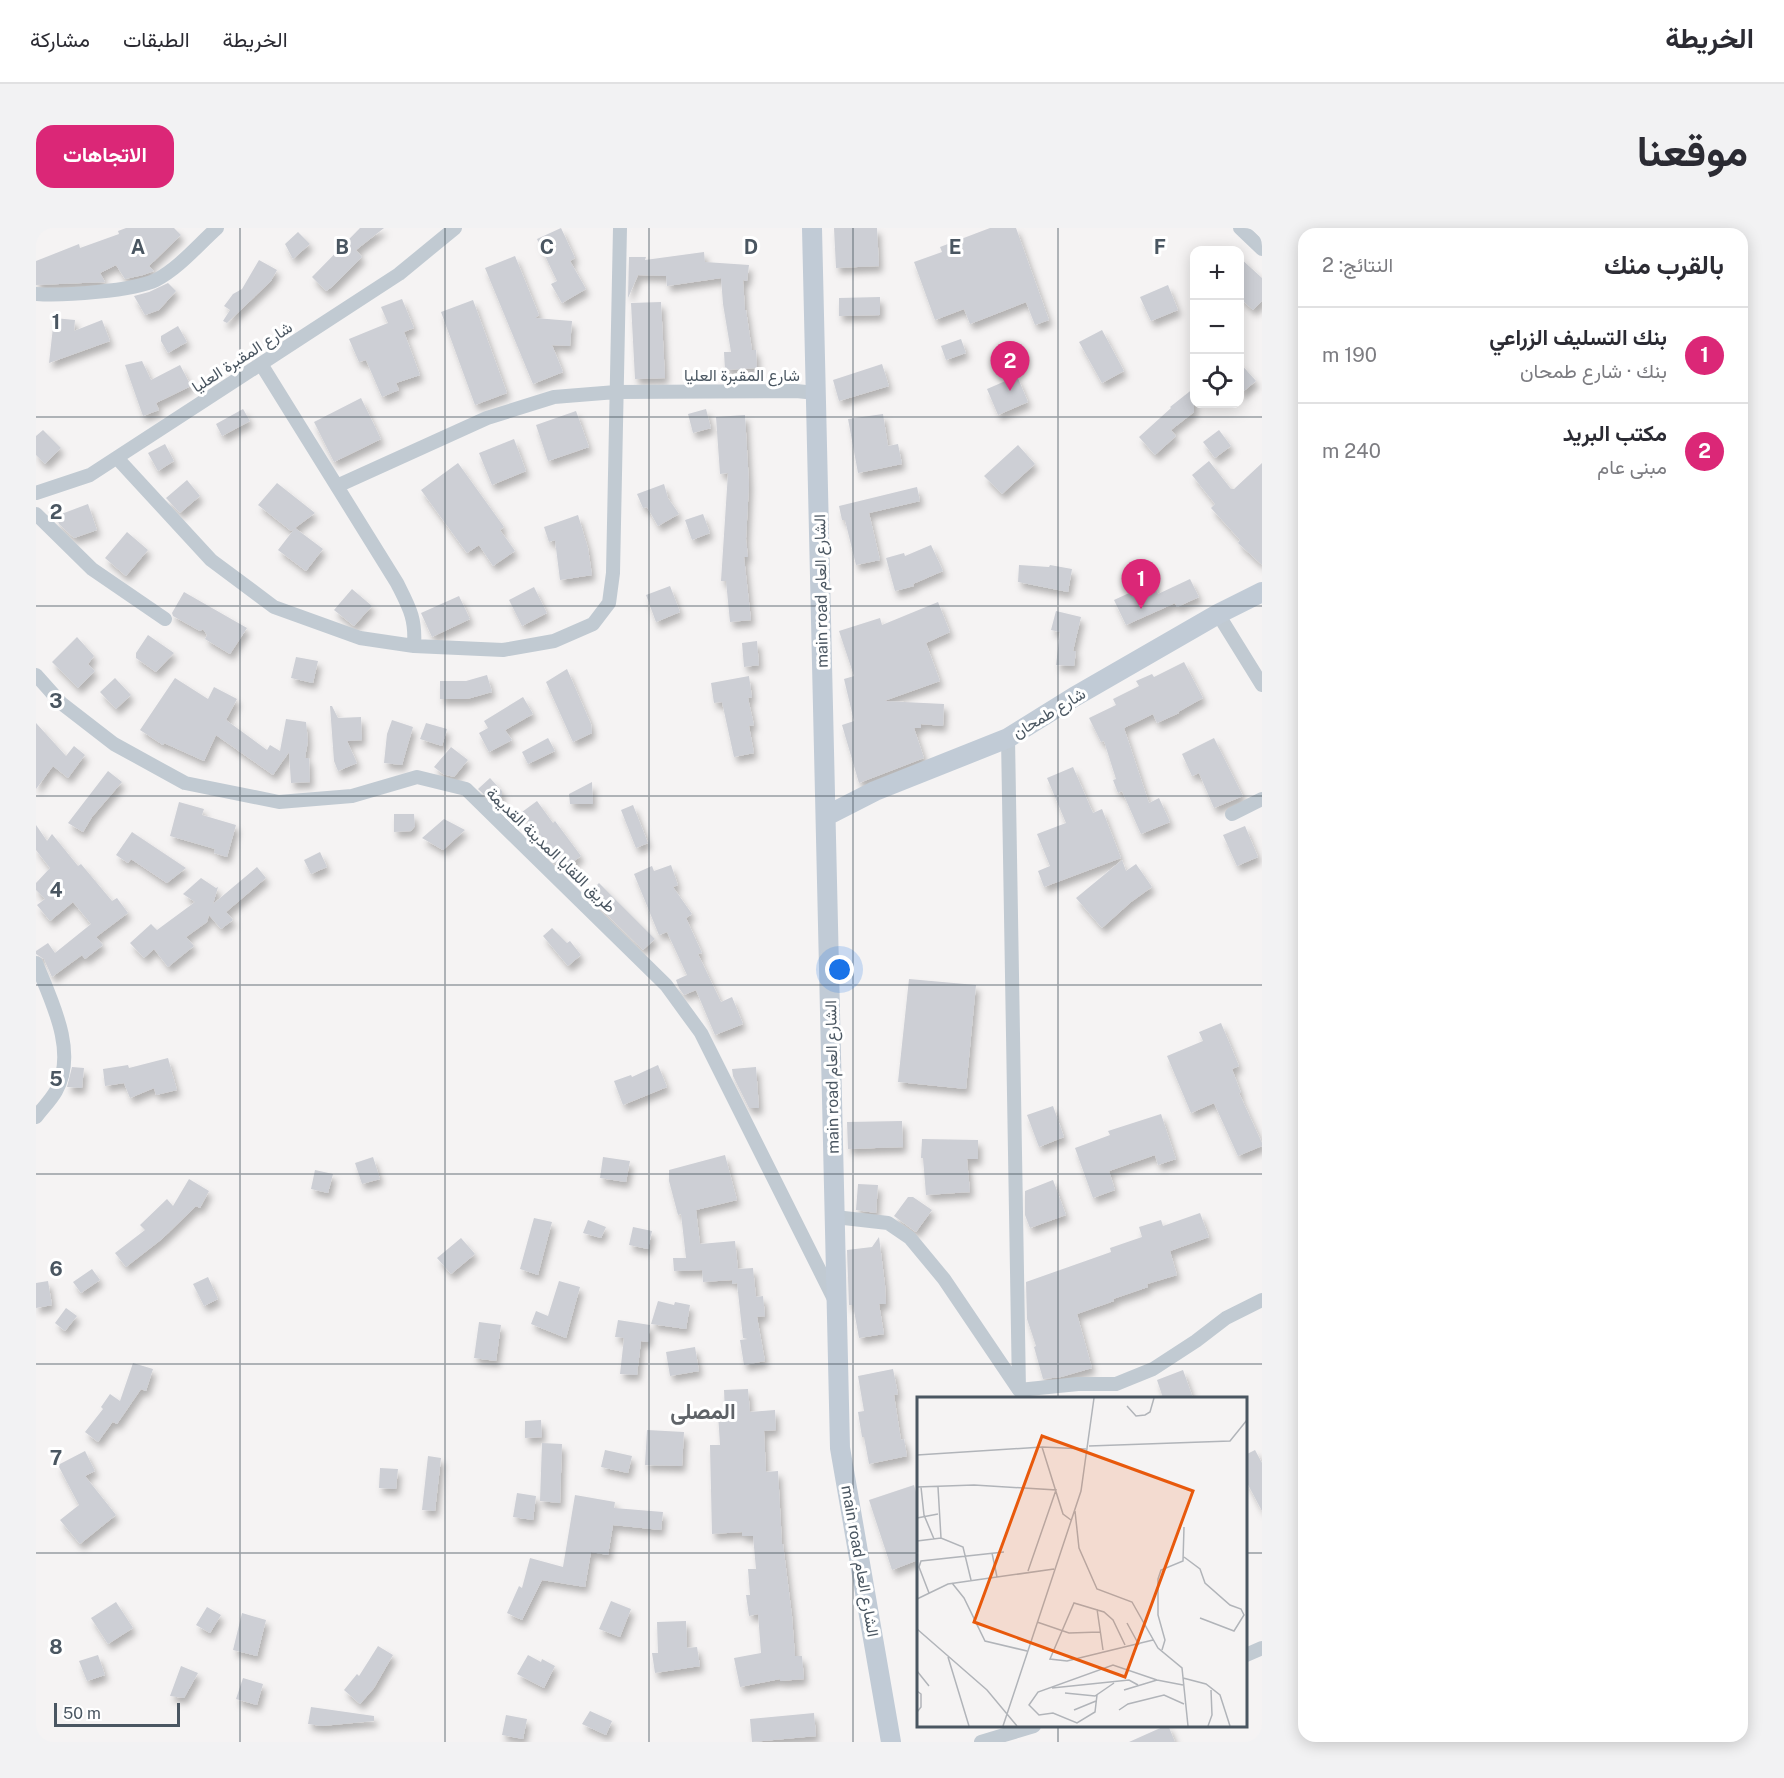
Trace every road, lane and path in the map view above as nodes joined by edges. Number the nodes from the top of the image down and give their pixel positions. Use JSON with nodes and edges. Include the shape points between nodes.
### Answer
{"nodes":[{"id":1,"x":217,"y":228,"type":"edge"},
{"id":2,"x":455,"y":228,"type":"edge"},
{"id":3,"x":620,"y":228,"type":"edge"},
{"id":4,"x":812,"y":228,"type":"edge"},
{"id":5,"x":1240,"y":228,"type":"edge"},
{"id":6,"x":1262,"y":249,"type":"edge"},
{"id":7,"x":36,"y":294,"type":"edge"},
{"id":8,"x":261,"y":364,"type":"junction"},
{"id":9,"x":616,"y":392,"type":"junction"},
{"id":10,"x":816,"y":393,"type":"junction"},
{"id":11,"x":117,"y":458,"type":"junction"},
{"id":12,"x":337,"y":486,"type":"junction"},
{"id":13,"x":36,"y":493,"type":"edge"},
{"id":14,"x":36,"y":513,"type":"edge"},
{"id":15,"x":1262,"y":592,"type":"edge"},
{"id":16,"x":1218,"y":614,"type":"junction"},
{"id":17,"x":165,"y":620,"type":"dead end"},
{"id":18,"x":414,"y":646,"type":"junction"},
{"id":19,"x":36,"y":675,"type":"edge"},
{"id":20,"x":1262,"y":685,"type":"edge"},
{"id":21,"x":1008,"y":738,"type":"junction"},
{"id":22,"x":1262,"y":799,"type":"edge"},
{"id":23,"x":1232,"y":814,"type":"dead end"},
{"id":24,"x":826,"y":816,"type":"junction"},
{"id":25,"x":36,"y":963,"type":"edge"},
{"id":26,"x":36,"y":1117,"type":"edge"},
{"id":27,"x":835,"y":1217,"type":"junction"},
{"id":28,"x":1262,"y":1300,"type":"edge"},
{"id":29,"x":837,"y":1304,"type":"junction"},
{"id":30,"x":1022,"y":1394,"type":"edge"},
{"id":31,"x":1262,"y":1648,"type":"edge"},
{"id":32,"x":1247,"y":1654,"type":"edge"},
{"id":33,"x":1028,"y":1727,"type":"edge"},
{"id":34,"x":891,"y":1742,"type":"edge"},
{"id":35,"x":981,"y":1742,"type":"edge"}],
"edges":[{"from":1,"to":7,"type":"street","via":[[157,280],[131,288]]},
{"from":2,"to":8,"type":"street","name":"شارع المقبرة العليا","via":[[399,274]]},
{"from":3,"to":9,"type":"street"},
{"from":4,"to":10,"type":"main road","name":"main road الشارع العام"},
{"from":5,"to":6,"type":"street"},
{"from":8,"to":11,"type":"street","name":"شارع المقبرة العليا"},
{"from":8,"to":12,"type":"street"},
{"from":9,"to":10,"type":"street","name":"شارع المقبرة العليا"},
{"from":9,"to":12,"type":"street","name":"شارع المقبرة العليا","via":[[554,397],[487,418]]},
{"from":9,"to":18,"type":"street","via":[[613,573],[609,603],[592,624],[554,641],[503,650]]},
{"from":10,"to":24,"type":"main road","name":"main road الشارع العام"},
{"from":11,"to":13,"type":"street","name":"شارع المقبرة العليا","via":[[90,475]]},
{"from":11,"to":18,"type":"street","via":[[211,560],[274,607],[360,638]]},
{"from":12,"to":18,"type":"street","via":[[409,607],[416,627]]},
{"from":14,"to":17,"type":"street","via":[[92,569]]},
{"from":15,"to":16,"type":"main road","name":"شارع طمحان"},
{"from":16,"to":20,"type":"street"},
{"from":16,"to":21,"type":"main road","name":"شارع طمحان"},
{"from":19,"to":29,"type":"street","name":"طريق اللقايا المدينة القديمة","via":[[61,703],[114,744],[185,783],[279,802],[352,796],[417,777],[466,789],[666,985],[694,1023]]},
{"from":21,"to":24,"type":"main road","name":"شارع طمحان"},
{"from":21,"to":30,"type":"street"},
{"from":22,"to":23,"type":"street"},
{"from":24,"to":27,"type":"main road","name":"main road الشارع العام"},
{"from":25,"to":26,"type":"street","via":[[58,1017],[66,1063],[57,1091]]},
{"from":27,"to":29,"type":"main road","name":"main road الشارع العام"},
{"from":27,"to":30,"type":"street","via":[[888,1223],[909,1238],[944,1279]]},
{"from":28,"to":30,"type":"street","via":[[1226,1318],[1153,1369],[1116,1384],[1078,1384]]},
{"from":29,"to":34,"type":"main road","name":"main road الشارع العام","via":[[840,1448]]},
{"from":31,"to":32,"type":"street"},
{"from":33,"to":35,"type":"street"}]}
